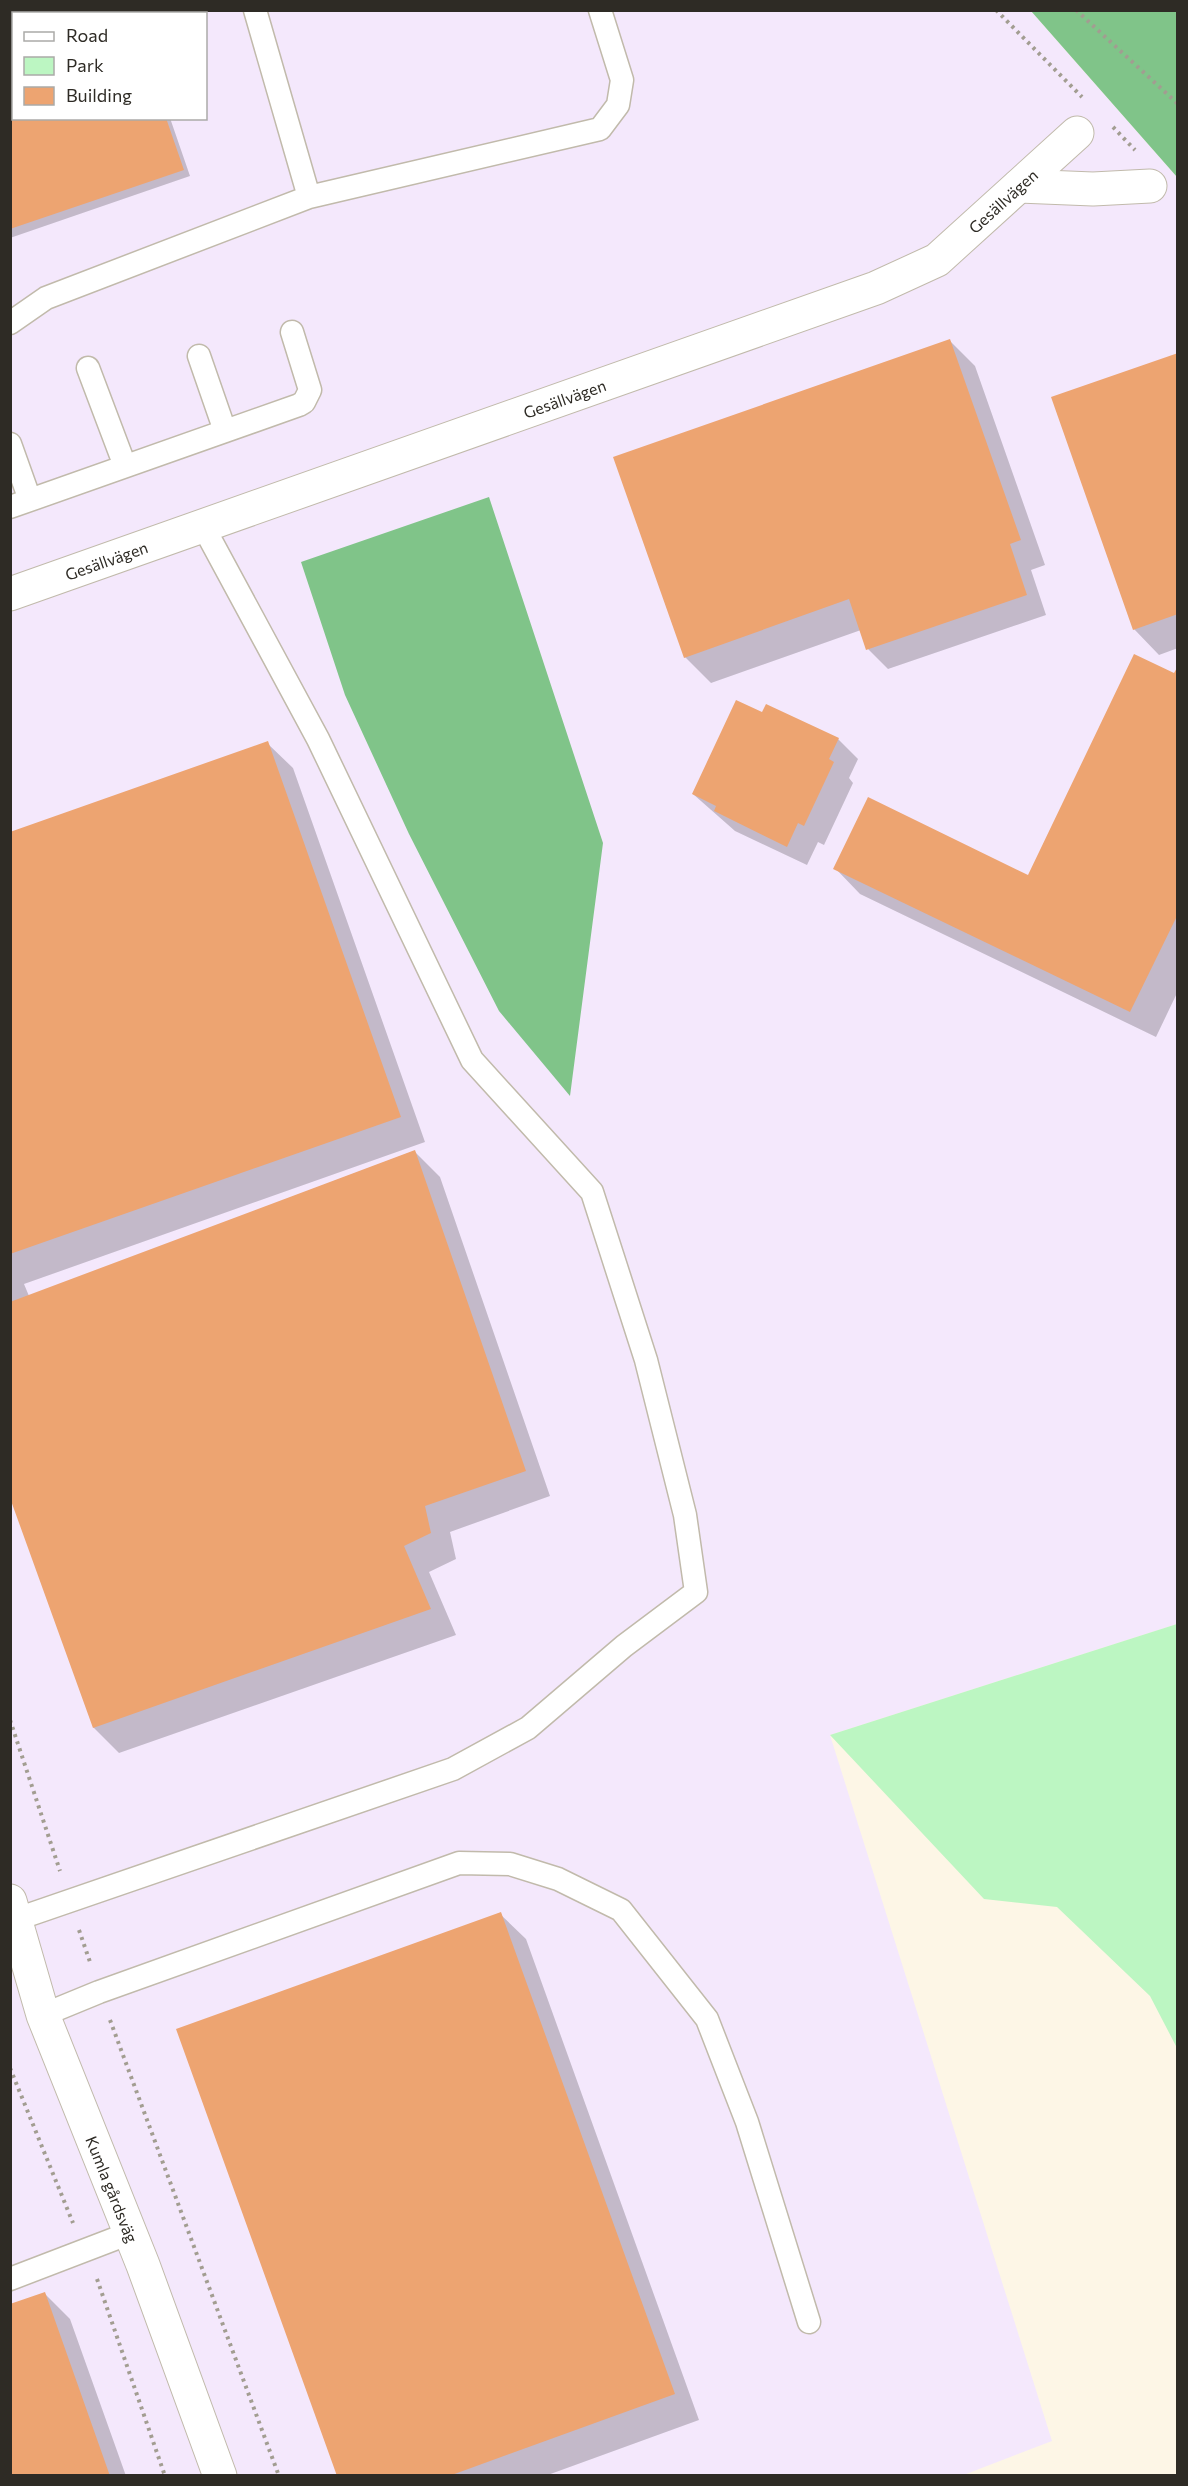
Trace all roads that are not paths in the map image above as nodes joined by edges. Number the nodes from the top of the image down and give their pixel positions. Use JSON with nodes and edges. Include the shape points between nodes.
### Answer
{"nodes":[{"id":1,"x":255,"y":10,"type":"edge"},
{"id":2,"x":600,"y":10,"type":"edge"},
{"id":3,"x":1077,"y":133,"type":"dead end"},
{"id":4,"x":1019,"y":186,"type":"junction"},
{"id":5,"x":1149,"y":186,"type":"dead end"},
{"id":6,"x":309,"y":197,"type":"junction"},
{"id":7,"x":10,"y":323,"type":"edge"},
{"id":8,"x":292,"y":332,"type":"dead end"},
{"id":9,"x":200,"y":356,"type":"dead end"},
{"id":10,"x":88,"y":368,"type":"dead end"},
{"id":11,"x":225,"y":431,"type":"junction"},
{"id":12,"x":10,"y":444,"type":"edge"},
{"id":13,"x":125,"y":466,"type":"junction"},
{"id":14,"x":20,"y":504,"type":"edge"},
{"id":15,"x":203,"y":526,"type":"junction"},
{"id":16,"x":10,"y":594,"type":"edge"},
{"id":17,"x":14,"y":1910,"type":"edge"},
{"id":18,"x":43,"y":2015,"type":"junction"},
{"id":19,"x":130,"y":2233,"type":"junction"},
{"id":20,"x":10,"y":2279,"type":"edge"},
{"id":21,"x":809,"y":2322,"type":"dead end"},
{"id":22,"x":220,"y":2475,"type":"edge"}],
"edges":[{"from":1,"to":6,"type":"lane"},
{"from":2,"to":6,"type":"lane","via":[[622,80],[618,105],[600,129]]},
{"from":3,"to":4,"type":"street","name":"Gesällvägen"},
{"from":4,"to":5,"type":"street"},
{"from":4,"to":15,"type":"street","name":"Gesällvägen","via":[[937,260],[876,288]]},
{"from":6,"to":7,"type":"lane","via":[[46,298]]},
{"from":8,"to":11,"type":"lane","via":[[310,390],[304,402]]},
{"from":9,"to":11,"type":"lane"},
{"from":10,"to":13,"type":"lane"},
{"from":11,"to":13,"type":"lane"},
{"from":12,"to":14,"type":"lane"},
{"from":13,"to":14,"type":"lane"},
{"from":15,"to":16,"type":"street","name":"Gesällvägen"},
{"from":15,"to":17,"type":"lane","via":[[318,739],[472,1060],[592,1192],[646,1360],[686,1515],[696,1592],[624,1646],[528,1728],[453,1769]]},
{"from":17,"to":18,"type":"street","name":"Kumla gårdsväg"},
{"from":18,"to":19,"type":"street","name":"Kumla gårdsväg"},
{"from":18,"to":21,"type":"lane","via":[[459,1863],[510,1864],[558,1879],[621,1910],[707,2019],[747,2122]]},
{"from":19,"to":20,"type":"lane"},
{"from":19,"to":22,"type":"street","name":"Kumla gårdsväg"}]}
